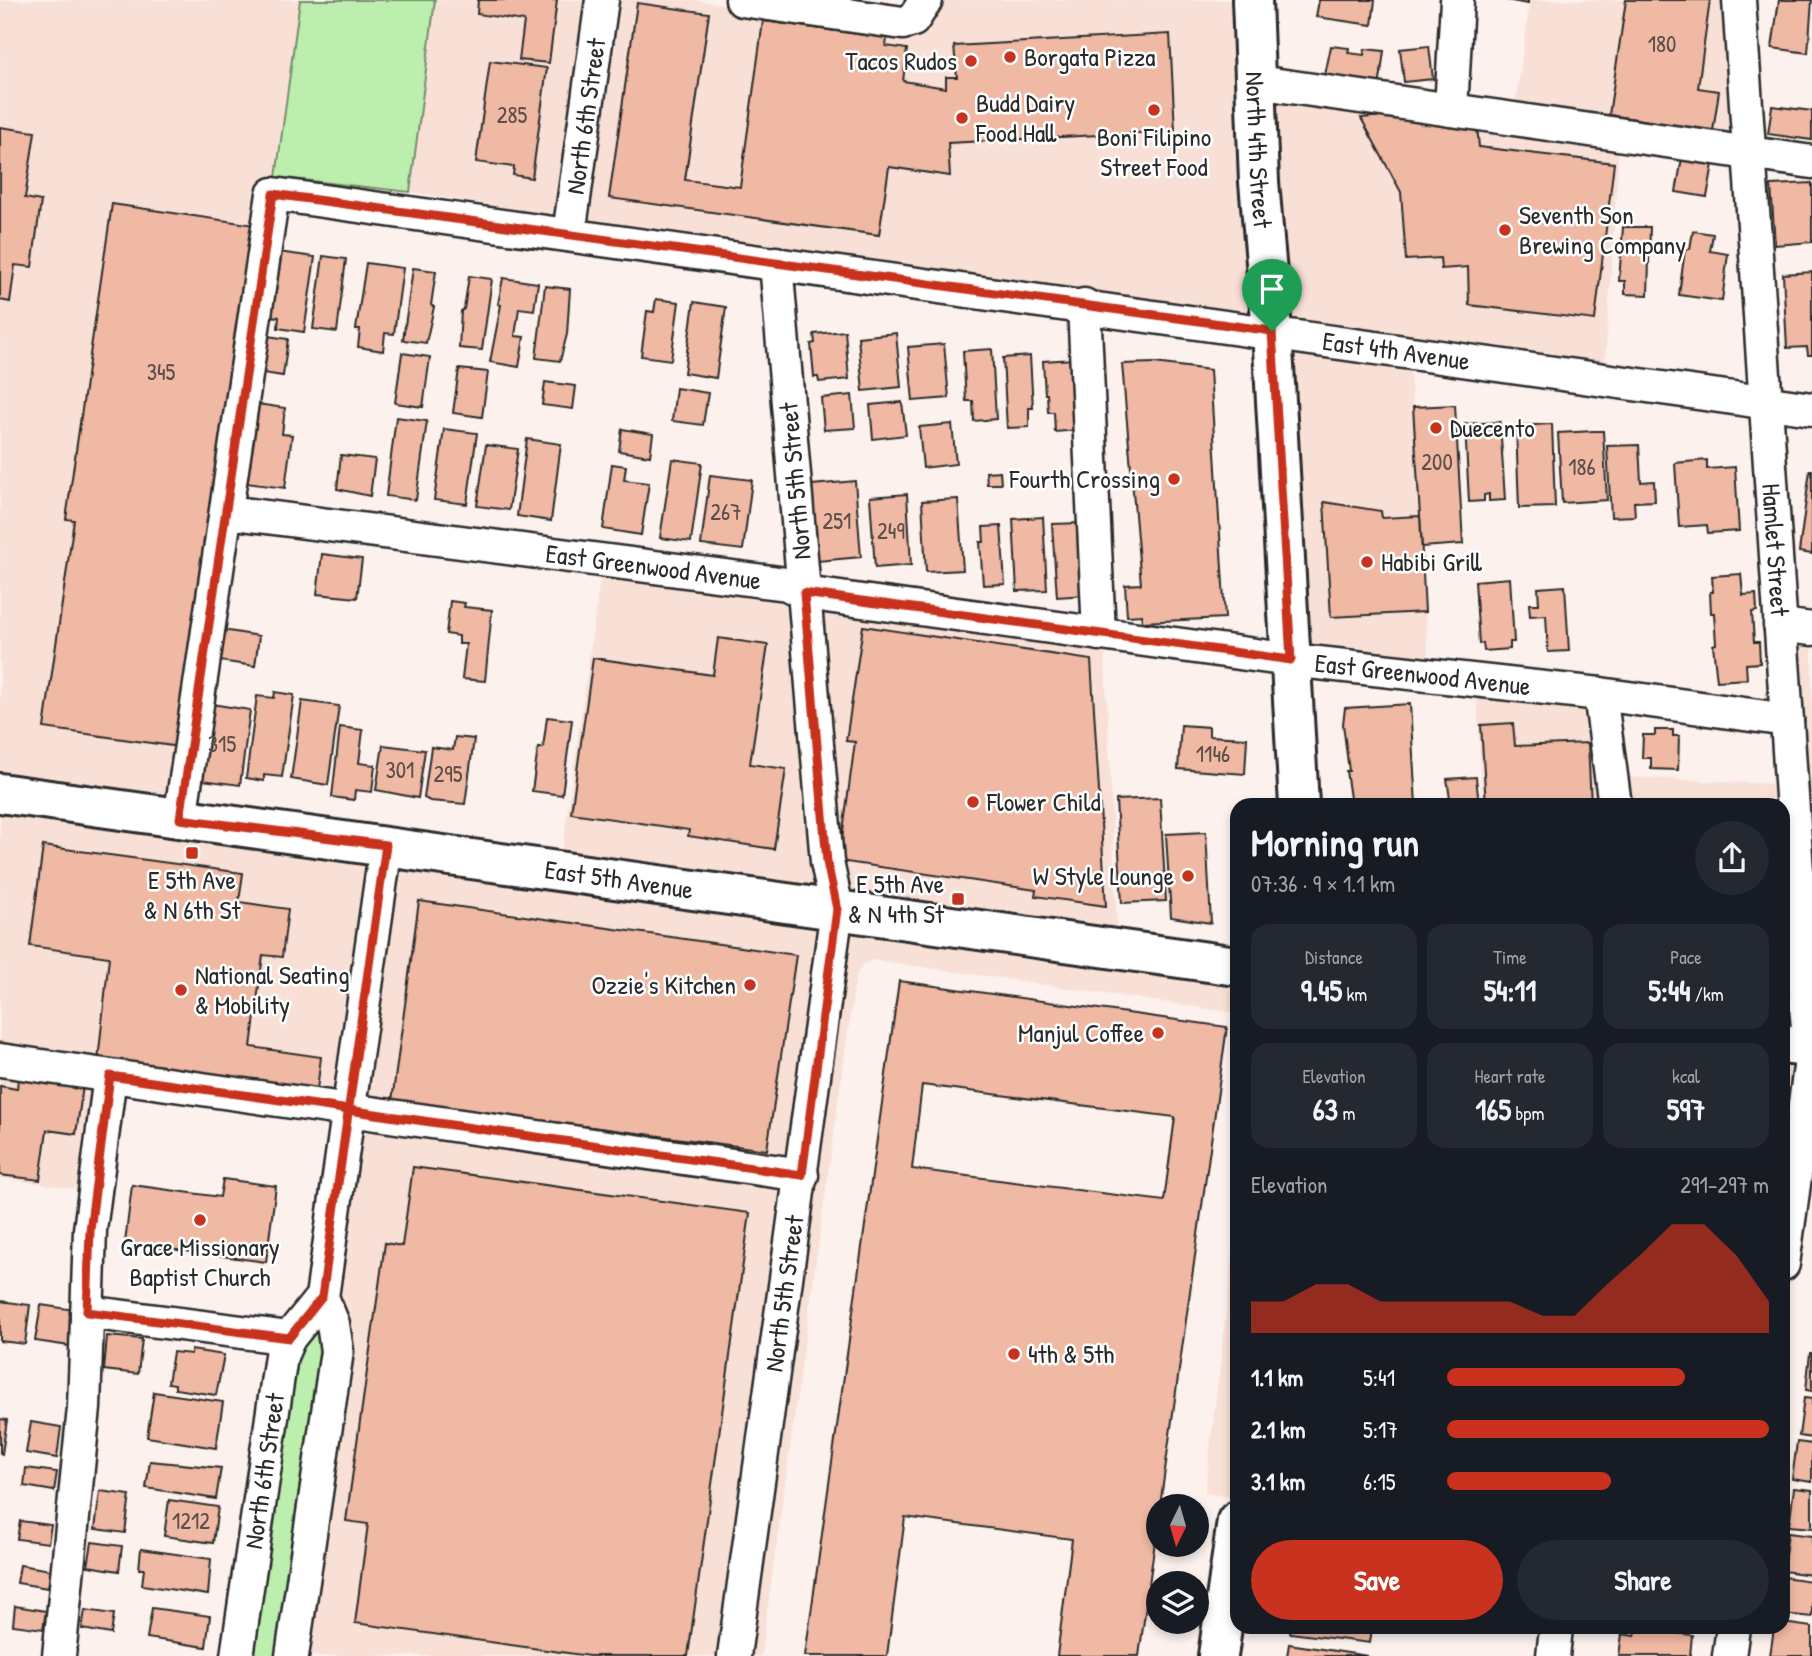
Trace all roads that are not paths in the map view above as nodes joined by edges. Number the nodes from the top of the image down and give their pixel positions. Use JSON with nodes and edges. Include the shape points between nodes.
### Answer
{"nodes":[{"id":1,"x":602,"y":0,"type":"edge"},
{"id":2,"x":742,"y":0,"type":"edge"},
{"id":3,"x":926,"y":0,"type":"edge"},
{"id":4,"x":1252,"y":0,"type":"edge"},
{"id":5,"x":1457,"y":0,"type":"edge"},
{"id":6,"x":1739,"y":0,"type":"edge"},
{"id":7,"x":1257,"y":82,"type":"junction"},
{"id":8,"x":1451,"y":110,"type":"junction"},
{"id":9,"x":1749,"y":153,"type":"junction"},
{"id":10,"x":1812,"y":162,"type":"edge"},
{"id":11,"x":569,"y":234,"type":"junction"},
{"id":12,"x":776,"y":262,"type":"junction"},
{"id":13,"x":1084,"y":305,"type":"junction"},
{"id":14,"x":1272,"y":331,"type":"junction"},
{"id":15,"x":1765,"y":402,"type":"junction"},
{"id":16,"x":1812,"y":409,"type":"edge"},
{"id":17,"x":227,"y":512,"type":"junction"},
{"id":18,"x":804,"y":593,"type":"junction"},
{"id":19,"x":1780,"y":625,"type":"junction"},
{"id":20,"x":1812,"y":629,"type":"edge"},
{"id":21,"x":1099,"y":634,"type":"junction"},
{"id":22,"x":1291,"y":660,"type":"junction"},
{"id":23,"x":1600,"y":694,"type":"junction"},
{"id":24,"x":1787,"y":720,"type":"junction"},
{"id":25,"x":0,"y":793,"type":"edge"},
{"id":26,"x":1299,"y":798,"type":"edge"},
{"id":27,"x":1614,"y":798,"type":"edge"},
{"id":28,"x":180,"y":819,"type":"junction"},
{"id":29,"x":1803,"y":832,"type":"edge"},
{"id":30,"x":386,"y":845,"type":"junction"},
{"id":31,"x":837,"y":909,"type":"junction"},
{"id":32,"x":1230,"y":965,"type":"edge"},
{"id":33,"x":1790,"y":1045,"type":"edge"},
{"id":34,"x":1812,"y":1048,"type":"edge"},
{"id":35,"x":0,"y":1060,"type":"edge"},
{"id":36,"x":110,"y":1076,"type":"junction"},
{"id":37,"x":348,"y":1110,"type":"junction"},
{"id":38,"x":802,"y":1175,"type":"junction"},
{"id":39,"x":1794,"y":1252,"type":"edge"},
{"id":40,"x":322,"y":1297,"type":"junction"},
{"id":41,"x":87,"y":1312,"type":"junction"},
{"id":42,"x":289,"y":1338,"type":"junction"},
{"id":43,"x":1230,"y":1571,"type":"edge"},
{"id":44,"x":1555,"y":1634,"type":"edge"},
{"id":45,"x":1732,"y":1634,"type":"edge"},
{"id":46,"x":59,"y":1656,"type":"edge"},
{"id":47,"x":237,"y":1656,"type":"edge"},
{"id":48,"x":292,"y":1656,"type":"edge"},
{"id":49,"x":734,"y":1656,"type":"edge"},
{"id":50,"x":1218,"y":1656,"type":"edge"},
{"id":51,"x":1553,"y":1656,"type":"edge"},
{"id":52,"x":1729,"y":1656,"type":"edge"}],
"edges":[{"from":1,"to":11,"type":"street","name":"North 6th Street"},
{"from":2,"to":3,"type":"street","via":[[903,23],[913,20]]},
{"from":4,"to":7,"type":"main road","name":"North 4th Street"},
{"from":5,"to":8,"type":"street"},
{"from":6,"to":9,"type":"street","name":"Hamlet Street"},
{"from":7,"to":8,"type":"street"},
{"from":7,"to":14,"type":"main road","name":"North 4th Street","via":[[1259,182]]},
{"from":8,"to":9,"type":"street"},
{"from":9,"to":10,"type":"street"},
{"from":9,"to":15,"type":"street","name":"Hamlet Street"},
{"from":11,"to":12,"type":"street","name":"East 4th Avenue"},
{"from":11,"to":17,"type":"street","name":"East 4th Avenue","via":[[273,194]]},
{"from":12,"to":13,"type":"street","name":"East 4th Avenue"},
{"from":12,"to":18,"type":"street","name":"North 5th Street"},
{"from":13,"to":14,"type":"street","name":"East 4th Avenue"},
{"from":13,"to":21,"type":"street"},
{"from":14,"to":15,"type":"street","name":"East 4th Avenue"},
{"from":14,"to":22,"type":"main road","name":"North 4th Street"},
{"from":15,"to":16,"type":"street","name":"East 4th Avenue"},
{"from":15,"to":19,"type":"street","name":"Hamlet Street"},
{"from":17,"to":18,"type":"street","name":"East Greenwood Avenue","via":[[787,584]]},
{"from":17,"to":28,"type":"street"},
{"from":18,"to":21,"type":"street","name":"East Greenwood Avenue"},
{"from":18,"to":31,"type":"street","name":"North 5th Street","via":[[827,862]]},
{"from":19,"to":20,"type":"street"},
{"from":19,"to":24,"type":"street","name":"Hamlet Street"},
{"from":21,"to":22,"type":"street","name":"East Greenwood Avenue"},
{"from":22,"to":23,"type":"street","name":"East Greenwood Avenue"},
{"from":22,"to":26,"type":"main road","name":"North 4th Street"},
{"from":23,"to":24,"type":"street","name":"East Greenwood Avenue"},
{"from":23,"to":27,"type":"street"},
{"from":24,"to":29,"type":"street","name":"Hamlet Street"},
{"from":25,"to":28,"type":"main road","name":"East 5th Avenue"},
{"from":28,"to":30,"type":"main road","name":"East 5th Avenue"},
{"from":29,"to":34,"type":"street","name":"Hamlet Street"},
{"from":30,"to":31,"type":"main road","name":"East 5th Avenue"},
{"from":30,"to":37,"type":"street","name":"North 6th Street"},
{"from":31,"to":32,"type":"main road","name":"East 5th Avenue"},
{"from":31,"to":38,"type":"street","name":"North 5th Street"},
{"from":33,"to":34,"type":"main road"},
{"from":34,"to":39,"type":"street","name":"Hamlet Street"},
{"from":35,"to":36,"type":"street"},
{"from":36,"to":37,"type":"street"},
{"from":36,"to":41,"type":"street","via":[[90,1230]]},
{"from":37,"to":38,"type":"street"},
{"from":37,"to":40,"type":"street","name":"North 6th Street"},
{"from":38,"to":49,"type":"street","name":"North 5th Street"},
{"from":40,"to":42,"type":"street","name":"North 6th Street"},
{"from":40,"to":48,"type":"street","name":"North 6th Street","via":[[337,1351]]},
{"from":41,"to":42,"type":"street"},
{"from":41,"to":46,"type":"street","via":[[84,1408]]},
{"from":42,"to":47,"type":"street","name":"North 6th Street","via":[[281,1356]]},
{"from":43,"to":50,"type":"main road"},
{"from":44,"to":51,"type":"street"},
{"from":45,"to":52,"type":"street"}]}
